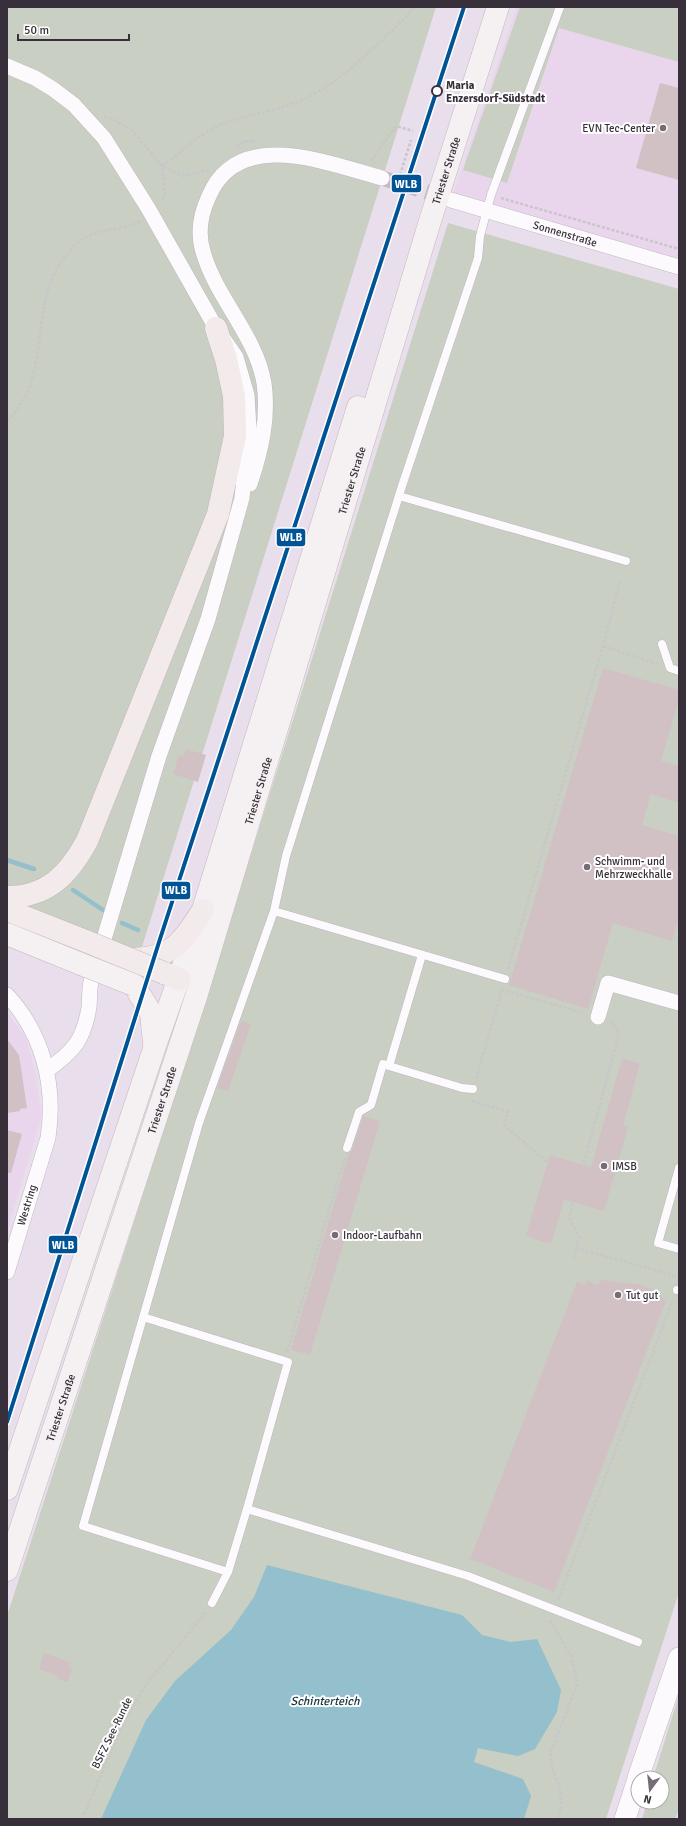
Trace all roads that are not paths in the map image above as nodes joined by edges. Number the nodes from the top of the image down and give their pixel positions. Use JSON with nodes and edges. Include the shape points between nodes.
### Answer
{"nodes":[{"id":1,"x":484,"y":7,"type":"edge"},
{"id":2,"x":498,"y":7,"type":"edge"},
{"id":3,"x":560,"y":7,"type":"edge"},
{"id":4,"x":7,"y":66,"type":"edge"},
{"id":5,"x":382,"y":178,"type":"tunnel mouth"},
{"id":6,"x":451,"y":200,"type":"tunnel mouth"},
{"id":7,"x":487,"y":210,"type":"junction"},
{"id":8,"x":679,"y":267,"type":"edge"},
{"id":9,"x":216,"y":328,"type":"junction"},
{"id":10,"x":399,"y":496,"type":"junction"},
{"id":11,"x":242,"y":498,"type":"junction"},
{"id":12,"x":626,"y":561,"type":"dead end"},
{"id":13,"x":662,"y":644,"type":"dead end"},
{"id":14,"x":679,"y":671,"type":"edge"},
{"id":15,"x":7,"y":897,"type":"edge"},
{"id":16,"x":7,"y":910,"type":"edge"},
{"id":17,"x":203,"y":910,"type":"junction"},
{"id":18,"x":274,"y":912,"type":"junction"},
{"id":19,"x":7,"y":934,"type":"edge"},
{"id":20,"x":422,"y":954,"type":"junction"},
{"id":21,"x":130,"y":959,"type":"junction"},
{"id":22,"x":505,"y":979,"type":"road end"},
{"id":23,"x":134,"y":985,"type":"junction"},
{"id":24,"x":169,"y":985,"type":"junction"},
{"id":25,"x":7,"y":995,"type":"edge"},
{"id":26,"x":196,"y":998,"type":"junction"},
{"id":27,"x":679,"y":1003,"type":"edge"},
{"id":28,"x":598,"y":1017,"type":"road end"},
{"id":29,"x":155,"y":1046,"type":"junction"},
{"id":30,"x":389,"y":1066,"type":"junction"},
{"id":31,"x":47,"y":1070,"type":"junction"},
{"id":32,"x":473,"y":1089,"type":"road end"},
{"id":33,"x":347,"y":1148,"type":"road end"},
{"id":34,"x":679,"y":1168,"type":"edge"},
{"id":35,"x":679,"y":1250,"type":"edge"},
{"id":36,"x":7,"y":1272,"type":"edge"},
{"id":37,"x":142,"y":1317,"type":"junction"},
{"id":38,"x":7,"y":1489,"type":"edge"},
{"id":39,"x":247,"y":1509,"type":"junction"},
{"id":40,"x":7,"y":1570,"type":"edge"},
{"id":41,"x":228,"y":1572,"type":"junction"},
{"id":42,"x":212,"y":1603,"type":"road end"},
{"id":43,"x":638,"y":1642,"type":"dead end"},
{"id":44,"x":679,"y":1658,"type":"edge"},
{"id":45,"x":641,"y":1770,"type":"edge"},
{"id":46,"x":630,"y":1804,"type":"edge"},
{"id":47,"x":625,"y":1819,"type":"edge"}],
"edges":[{"from":1,"to":17,"type":"main road","name":"Triester Straße","via":[[416,217]]},
{"from":2,"to":26,"type":"main road","name":"Triester Straße","via":[[430,221]]},
{"from":3,"to":7,"type":"lane"},
{"from":4,"to":9,"type":"street","via":[[53,89],[83,114],[104,138]]},
{"from":5,"to":11,"type":"street","via":[[297,156],[258,156],[242,160],[230,168],[217,181],[205,204],[200,230],[203,254],[253,350],[264,382],[264,430],[259,457],[250,486]]},
{"from":6,"to":7,"type":"street","name":"Sonnenstraße"},
{"from":7,"to":8,"type":"street","name":"Sonnenstraße"},
{"from":7,"to":10,"type":"lane","via":[[480,236],[478,258]]},
{"from":9,"to":11,"type":"street","via":[[236,357],[248,395],[249,428]]},
{"from":9,"to":15,"type":"highway","via":[[234,396],[235,436],[218,514],[87,841],[60,879],[37,892]]},
{"from":10,"to":12,"type":"lane"},
{"from":10,"to":18,"type":"lane","via":[[286,856]]},
{"from":11,"to":31,"type":"street","via":[[208,619],[159,756],[91,982],[83,1032],[74,1048]]},
{"from":13,"to":14,"type":"lane","via":[[670,668]]},
{"from":16,"to":21,"type":"highway","bridge":true},
{"from":17,"to":21,"type":"highway","via":[[185,937],[172,950],[159,957]]},
{"from":17,"to":24,"type":"main road","name":"Triester Straße"},
{"from":18,"to":20,"type":"lane"},
{"from":18,"to":37,"type":"lane","via":[[199,1123]]},
{"from":19,"to":23,"type":"main road","bridge":true},
{"from":20,"to":22,"type":"lane"},
{"from":20,"to":30,"type":"lane"},
{"from":21,"to":24,"type":"highway","bridge":true},
{"from":23,"to":24,"type":"main road"},
{"from":23,"to":29,"type":"main road","via":[[150,1013]]},
{"from":24,"to":26,"type":"main road"},
{"from":24,"to":29,"type":"main road","name":"Triester Straße"},
{"from":25,"to":31,"type":"street","name":"Westring","via":[[20,1009],[31,1028],[40,1045]]},
{"from":26,"to":40,"type":"main road","name":"Triester Straße"},
{"from":27,"to":28,"type":"street","via":[[608,983]]},
{"from":29,"to":38,"type":"main road","name":"Triester Straße"},
{"from":30,"to":32,"type":"lane"},
{"from":30,"to":33,"type":"lane","via":[[383,1064],[371,1104],[359,1112]]},
{"from":31,"to":36,"type":"street","name":"Westring","via":[[51,1102],[48,1138]]},
{"from":34,"to":35,"type":"lane","via":[[658,1243]]},
{"from":37,"to":39,"type":"lane","via":[[288,1362]]},
{"from":37,"to":41,"type":"lane","via":[[83,1526]]},
{"from":39,"to":41,"type":"lane"},
{"from":39,"to":43,"type":"lane","via":[[468,1576]]},
{"from":41,"to":42,"type":"lane"},
{"from":44,"to":45,"type":"street"},
{"from":46,"to":47,"type":"street"}]}
